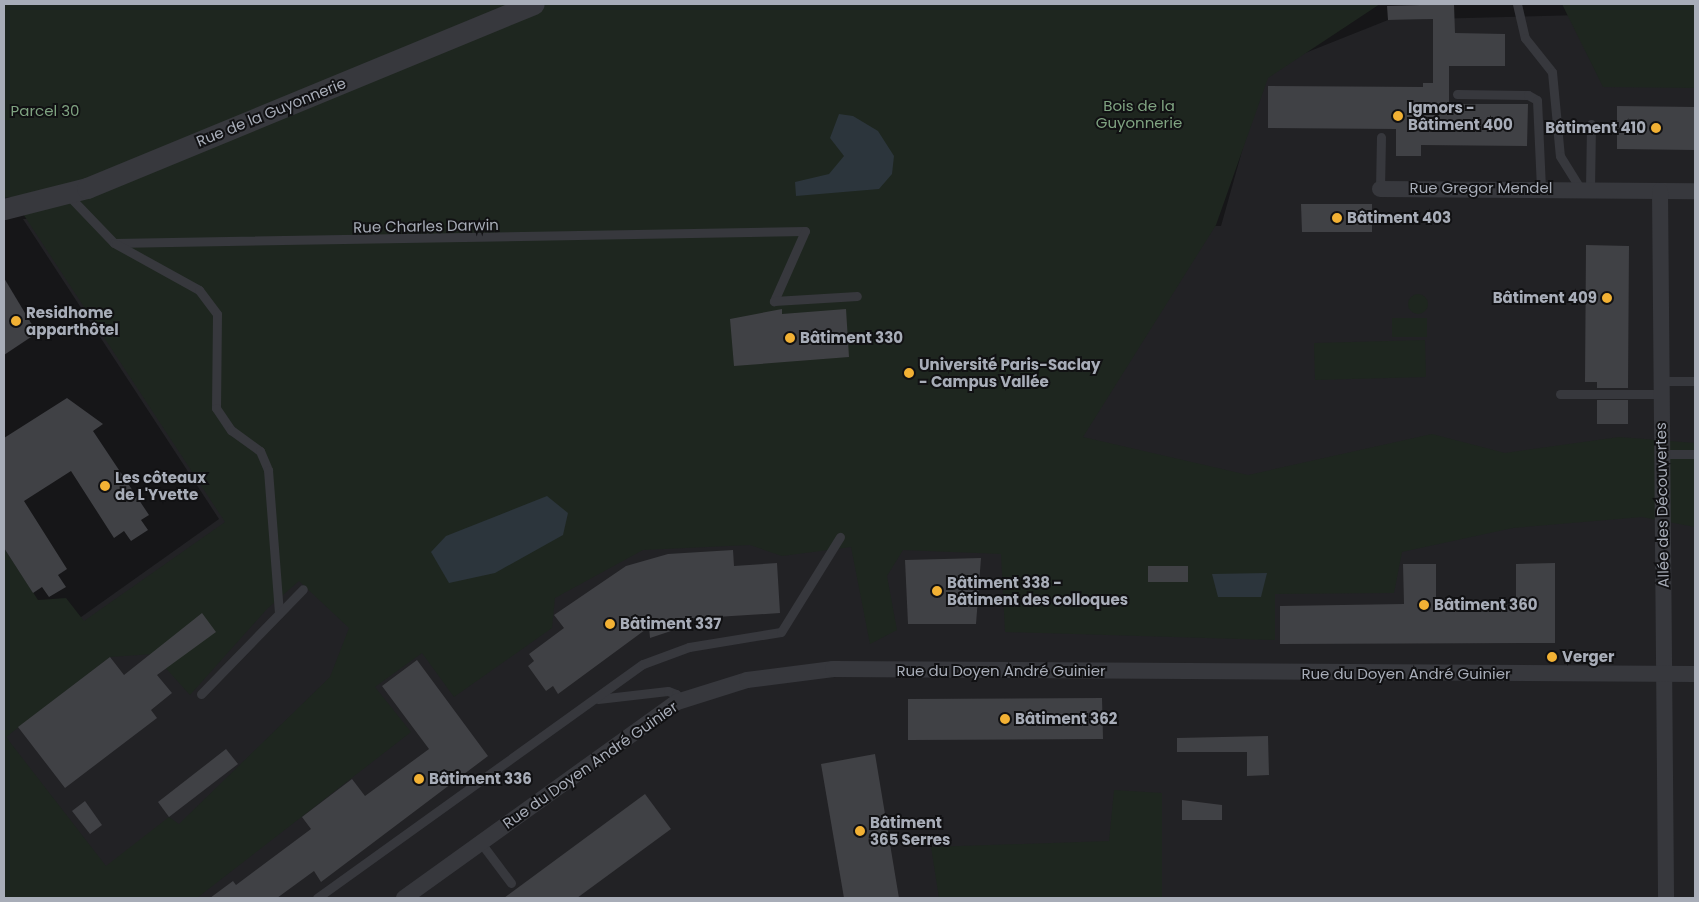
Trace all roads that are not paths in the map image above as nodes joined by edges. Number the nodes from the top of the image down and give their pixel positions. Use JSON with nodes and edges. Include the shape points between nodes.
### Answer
{"nodes":[{"id":1,"x":534,"y":4,"type":"edge"},
{"id":2,"x":1518,"y":4,"type":"edge"},
{"id":3,"x":1457,"y":94,"type":"dead end"},
{"id":4,"x":1591,"y":124,"type":"dead end"},
{"id":5,"x":1381,"y":136,"type":"dead end"},
{"id":6,"x":1541,"y":188,"type":"junction"},
{"id":7,"x":1380,"y":189,"type":"joint"},
{"id":8,"x":1585,"y":189,"type":"junction"},
{"id":9,"x":1660,"y":191,"type":"junction"},
{"id":10,"x":1695,"y":191,"type":"edge"},
{"id":11,"x":68,"y":195,"type":"junction"},
{"id":12,"x":4,"y":209,"type":"edge"},
{"id":13,"x":114,"y":243,"type":"junction"},
{"id":14,"x":857,"y":296,"type":"dead end"},
{"id":15,"x":1695,"y":381,"type":"edge"},
{"id":16,"x":1660,"y":388,"type":"junction"},
{"id":17,"x":1560,"y":394,"type":"dead end"},
{"id":18,"x":1660,"y":454,"type":"junction"},
{"id":19,"x":1695,"y":454,"type":"edge"},
{"id":20,"x":840,"y":537,"type":"dead end"},
{"id":21,"x":303,"y":589,"type":"dead end"},
{"id":22,"x":279,"y":614,"type":"junction"},
{"id":23,"x":1665,"y":674,"type":"junction"},
{"id":24,"x":1695,"y":674,"type":"edge"},
{"id":25,"x":202,"y":694,"type":"dead end"},
{"id":26,"x":593,"y":700,"type":"junction"},
{"id":27,"x":677,"y":702,"type":"junction"},
{"id":28,"x":481,"y":843,"type":"junction"},
{"id":29,"x":512,"y":884,"type":"dead end"},
{"id":30,"x":317,"y":898,"type":"edge"},
{"id":31,"x":404,"y":898,"type":"edge"},
{"id":32,"x":1666,"y":898,"type":"edge"}],
"edges":[{"from":1,"to":11,"type":"street","name":"Rue de la Guyonnerie"},
{"from":2,"to":8,"type":"lane","via":[[1525,38],[1552,72],[1560,156]]},
{"from":3,"to":6,"type":"lane","via":[[1528,95],[1537,100]]},
{"from":4,"to":8,"type":"lane"},
{"from":5,"to":7,"type":"lane"},
{"from":6,"to":7,"type":"street","name":"Rue Gregor Mendel"},
{"from":6,"to":8,"type":"street","name":"Rue Gregor Mendel"},
{"from":8,"to":9,"type":"street"},
{"from":9,"to":10,"type":"street"},
{"from":9,"to":16,"type":"street","name":"Allée des Découvertes"},
{"from":11,"to":12,"type":"street","name":"Rue de la Guyonnerie"},
{"from":11,"to":13,"type":"lane"},
{"from":13,"to":14,"type":"lane","name":"Rue Charles Darwin","via":[[805,231],[774,301]]},
{"from":13,"to":22,"type":"lane","via":[[199,290],[217,314],[216,408],[231,430],[260,451],[268,470]]},
{"from":15,"to":16,"type":"lane"},
{"from":16,"to":17,"type":"lane"},
{"from":16,"to":18,"type":"street","name":"Allée des Découvertes"},
{"from":18,"to":19,"type":"lane"},
{"from":18,"to":23,"type":"street","name":"Allée des Découvertes"},
{"from":20,"to":26,"type":"lane","via":[[781,632],[680,650],[642,664]]},
{"from":21,"to":22,"type":"lane"},
{"from":22,"to":25,"type":"lane"},
{"from":23,"to":24,"type":"street","name":"Rue du Doyen André Guinier"},
{"from":23,"to":27,"type":"street","name":"Rue du Doyen André Guinier","via":[[833,669],[747,680]]},
{"from":23,"to":32,"type":"street","name":"Allée des Découvertes"},
{"from":26,"to":27,"type":"lane","via":[[622,693],[668,691],[676,694]]},
{"from":26,"to":30,"type":"lane"},
{"from":27,"to":28,"type":"street","name":"Rue du Doyen André Guinier"},
{"from":28,"to":29,"type":"lane"},
{"from":28,"to":31,"type":"street","name":"Rue du Doyen André Guinier"}]}
